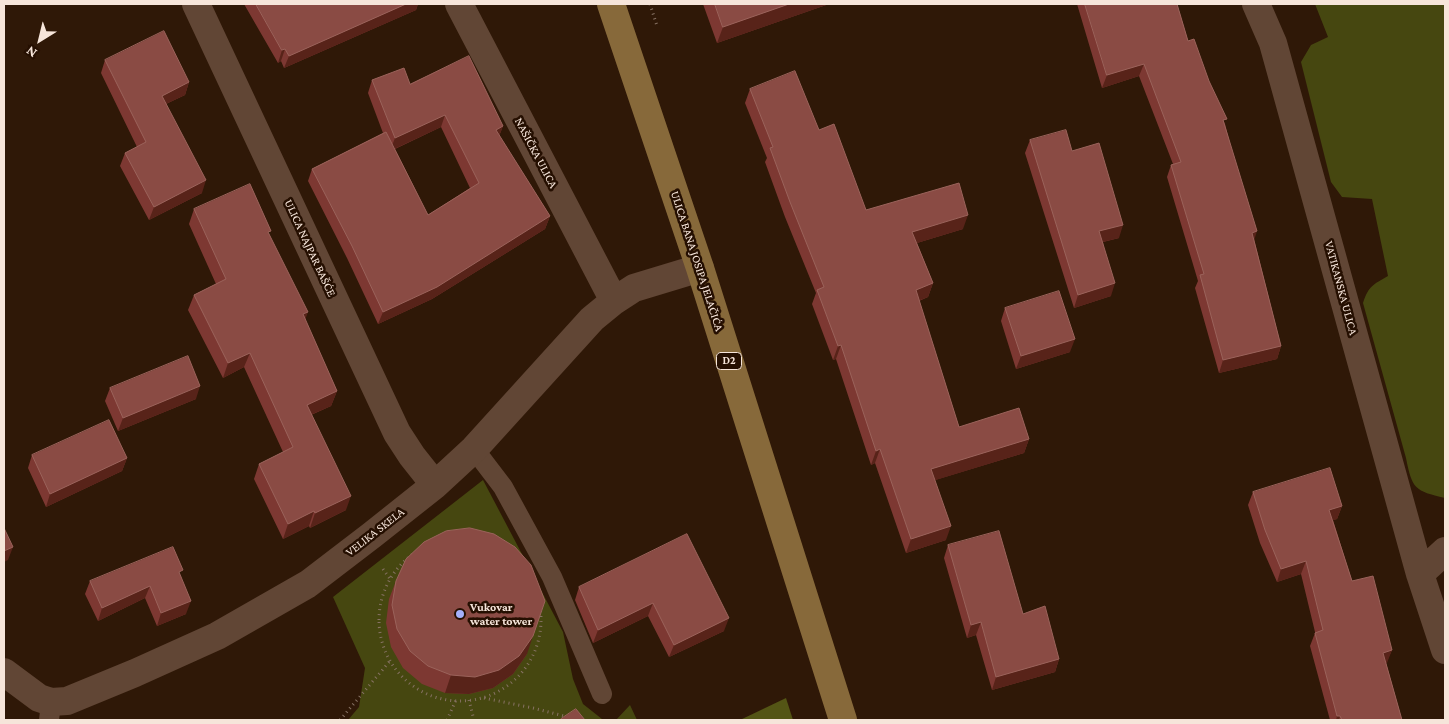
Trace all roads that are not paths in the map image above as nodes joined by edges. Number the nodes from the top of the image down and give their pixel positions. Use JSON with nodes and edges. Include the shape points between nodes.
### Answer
{"nodes":[{"id":1,"x":196,"y":4,"type":"edge"},
{"id":2,"x":460,"y":4,"type":"edge"},
{"id":3,"x":611,"y":4,"type":"edge"},
{"id":4,"x":1256,"y":4,"type":"edge"},
{"id":5,"x":700,"y":268,"type":"junction"},
{"id":6,"x":614,"y":301,"type":"junction"},
{"id":7,"x":474,"y":449,"type":"junction"},
{"id":8,"x":435,"y":484,"type":"junction"},
{"id":9,"x":1445,"y":551,"type":"edge"},
{"id":10,"x":1420,"y":574,"type":"junction"},
{"id":11,"x":1445,"y":650,"type":"edge"},
{"id":12,"x":4,"y":672,"type":"edge"},
{"id":13,"x":602,"y":694,"type":"dead end"},
{"id":14,"x":50,"y":711,"type":"edge"},
{"id":15,"x":844,"y":720,"type":"edge"}],
"edges":[{"from":1,"to":8,"type":"street","name":"ULICA NAJPAR BAŠĆE","via":[[397,433]]},
{"from":2,"to":6,"type":"street","name":"NAŠIČKA ULICA"},
{"from":3,"to":5,"type":"main road","name":"ULICA BANA JOSIPA JELAČIĆA","number":"D2"},
{"from":4,"to":10,"type":"street","name":"VATIKANSKA ULICA","via":[[1273,43]]},
{"from":5,"to":6,"type":"street","name":"VELIKA SKELA","via":[[634,288]]},
{"from":5,"to":15,"type":"main road","name":"ULICA BANA JOSIPA JELAČIĆA","number":"D2"},
{"from":6,"to":7,"type":"street","name":"VELIKA SKELA","via":[[592,319]]},
{"from":7,"to":8,"type":"street","name":"VELIKA SKELA"},
{"from":7,"to":13,"type":"lane","via":[[503,487],[552,577]]},
{"from":8,"to":14,"type":"street","name":"VELIKA SKELA","via":[[300,589],[216,636]]},
{"from":9,"to":10,"type":"street"},
{"from":10,"to":11,"type":"street","name":"VATIKANSKA ULICA"},
{"from":12,"to":14,"type":"street","name":"VELIKA SKELA","via":[[39,698]]}]}
